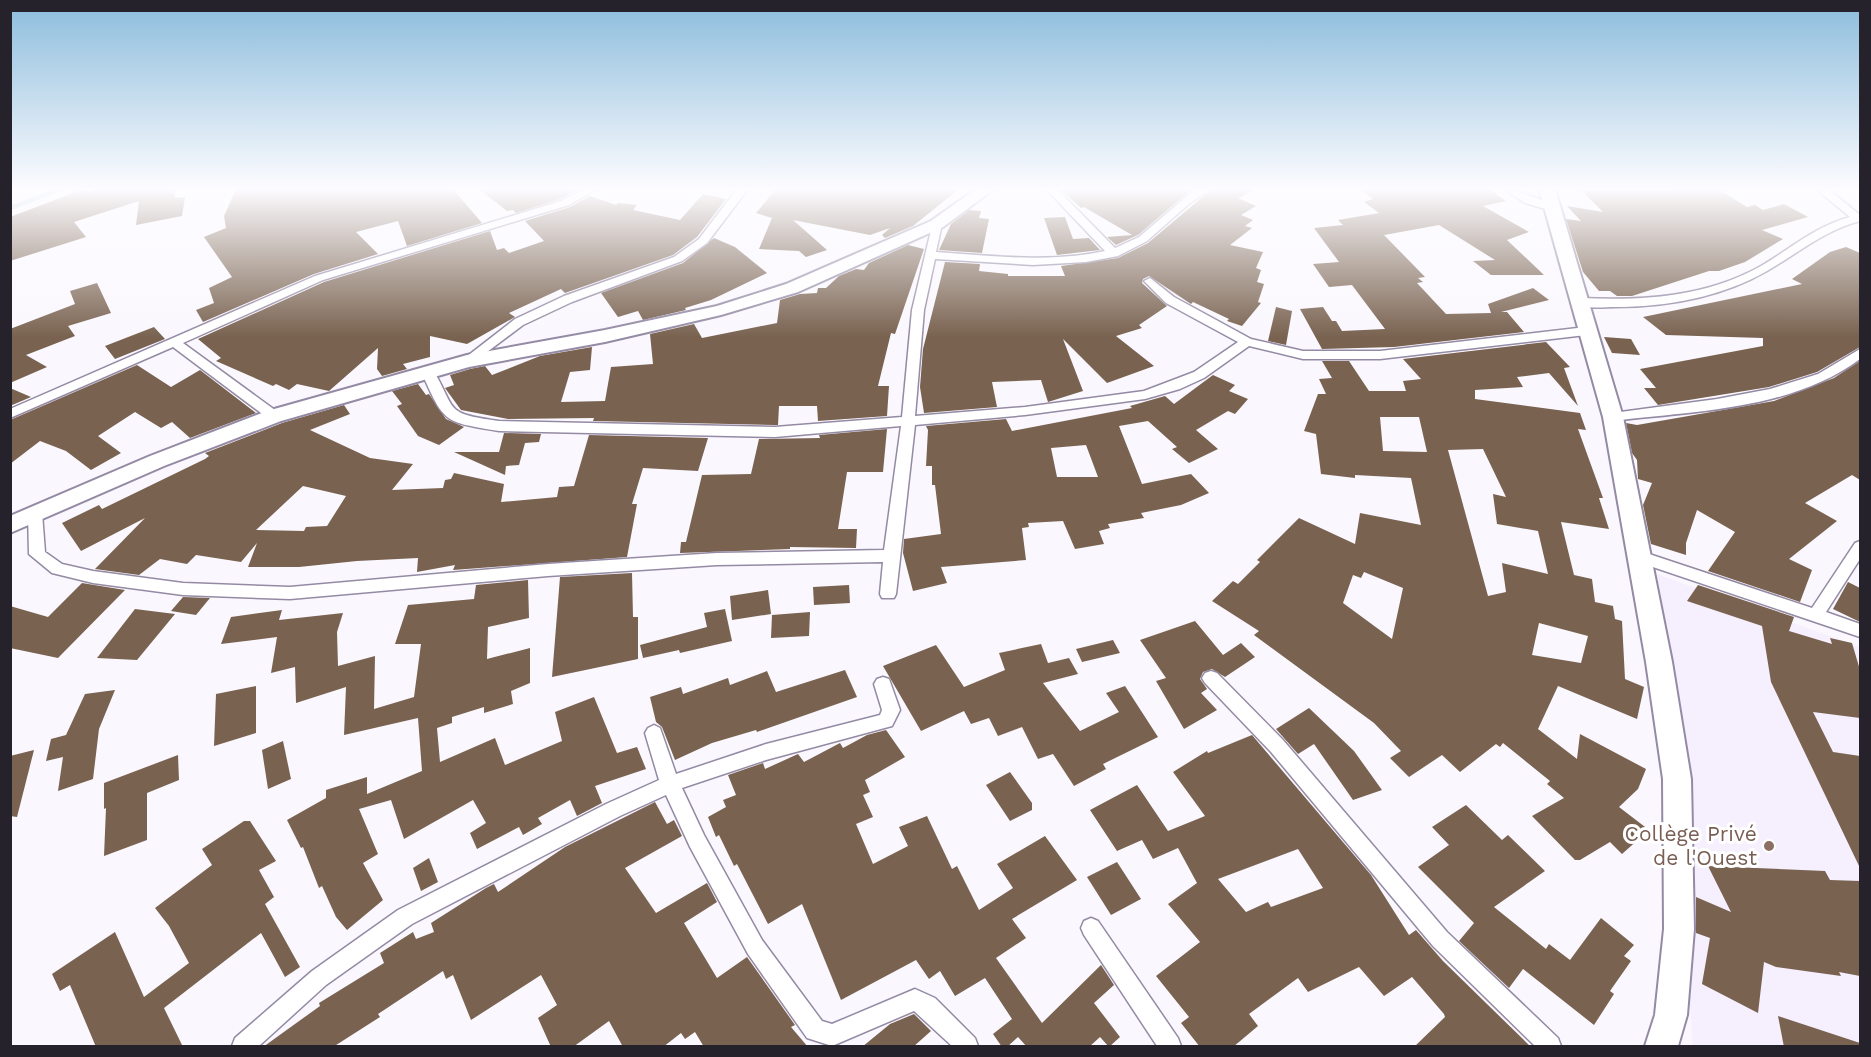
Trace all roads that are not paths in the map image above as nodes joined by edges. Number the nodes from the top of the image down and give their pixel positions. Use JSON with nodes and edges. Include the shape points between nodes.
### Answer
{"nodes":[{"id":1,"x":449,"y":238,"type":"edge"},
{"id":2,"x":705,"y":238,"type":"edge"},
{"id":3,"x":905,"y":238,"type":"edge"},
{"id":4,"x":933,"y":238,"type":"edge"},
{"id":5,"x":1099,"y":238,"type":"edge"},
{"id":6,"x":1145,"y":238,"type":"edge"},
{"id":7,"x":1562,"y":238,"type":"edge"},
{"id":8,"x":1810,"y":238,"type":"edge"},
{"id":9,"x":1114,"y":254,"type":"junction"},
{"id":10,"x":929,"y":255,"type":"junction"},
{"id":11,"x":1150,"y":281,"type":"dead end"},
{"id":12,"x":1581,"y":302,"type":"junction"},
{"id":13,"x":1586,"y":332,"type":"junction"},
{"id":14,"x":1247,"y":342,"type":"junction"},
{"id":15,"x":175,"y":343,"type":"junction"},
{"id":16,"x":1860,"y":353,"type":"edge"},
{"id":17,"x":467,"y":361,"type":"junction"},
{"id":18,"x":427,"y":372,"type":"junction"},
{"id":19,"x":10,"y":414,"type":"edge"},
{"id":20,"x":274,"y":416,"type":"junction"},
{"id":21,"x":1613,"y":417,"type":"junction"},
{"id":22,"x":907,"y":420,"type":"junction"},
{"id":23,"x":35,"y":513,"type":"junction"},
{"id":24,"x":10,"y":525,"type":"edge"},
{"id":25,"x":1860,"y":547,"type":"edge"},
{"id":26,"x":891,"y":556,"type":"junction"},
{"id":27,"x":1640,"y":557,"type":"junction"},
{"id":28,"x":888,"y":594,"type":"dead end"},
{"id":29,"x":1816,"y":615,"type":"junction"},
{"id":30,"x":1860,"y":630,"type":"edge"},
{"id":31,"x":1211,"y":678,"type":"dead end"},
{"id":32,"x":883,"y":684,"type":"dead end"},
{"id":33,"x":654,"y":733,"type":"dead end"},
{"id":34,"x":670,"y":784,"type":"junction"},
{"id":35,"x":1090,"y":928,"type":"dead end"},
{"id":36,"x":243,"y":1047,"type":"edge"},
{"id":37,"x":968,"y":1047,"type":"edge"},
{"id":38,"x":1170,"y":1047,"type":"edge"},
{"id":39,"x":1550,"y":1047,"type":"edge"},
{"id":40,"x":1662,"y":1047,"type":"edge"}],
"edges":[{"from":1,"to":15,"type":"street","via":[[319,278]]},
{"from":2,"to":17,"type":"street","via":[[678,259],[567,299],[519,322]]},
{"from":3,"to":17,"type":"street","via":[[792,288],[722,310]]},
{"from":4,"to":10,"type":"street"},
{"from":5,"to":9,"type":"street"},
{"from":6,"to":9,"type":"street"},
{"from":7,"to":12,"type":"street"},
{"from":8,"to":12,"type":"street","via":[[1749,277],[1726,285],[1643,302]]},
{"from":9,"to":10,"type":"street","via":[[1064,261]]},
{"from":10,"to":22,"type":"street","via":[[918,310]]},
{"from":11,"to":14,"type":"street","via":[[1170,300]]},
{"from":12,"to":13,"type":"street"},
{"from":13,"to":14,"type":"street","via":[[1380,355],[1303,356]]},
{"from":13,"to":21,"type":"street"},
{"from":14,"to":22,"type":"street","via":[[1199,375],[1145,395],[1025,411]]},
{"from":15,"to":19,"type":"street"},
{"from":15,"to":20,"type":"street"},
{"from":16,"to":21,"type":"street","via":[[1832,372],[1801,385],[1737,399]]},
{"from":17,"to":18,"type":"street"},
{"from":18,"to":20,"type":"street"},
{"from":18,"to":22,"type":"street","via":[[444,408],[461,420],[499,426],[775,432]]},
{"from":20,"to":23,"type":"street"},
{"from":21,"to":27,"type":"street"},
{"from":22,"to":26,"type":"street"},
{"from":23,"to":24,"type":"street"},
{"from":23,"to":26,"type":"street","via":[[37,554],[57,569],[93,578],[183,589],[290,594],[717,559]]},
{"from":25,"to":29,"type":"street"},
{"from":26,"to":28,"type":"street"},
{"from":27,"to":29,"type":"street"},
{"from":27,"to":40,"type":"street","via":[[1677,779],[1679,929],[1671,1016]]},
{"from":29,"to":30,"type":"street"},
{"from":31,"to":39,"type":"street","via":[[1277,746],[1440,939]]},
{"from":32,"to":34,"type":"street","via":[[891,710],[886,721],[766,752]]},
{"from":33,"to":34,"type":"street"},
{"from":34,"to":36,"type":"street","via":[[405,917],[319,978]]},
{"from":34,"to":37,"type":"street","via":[[755,947],[815,1030],[832,1035],[915,999]]},
{"from":35,"to":38,"type":"street"}]}
